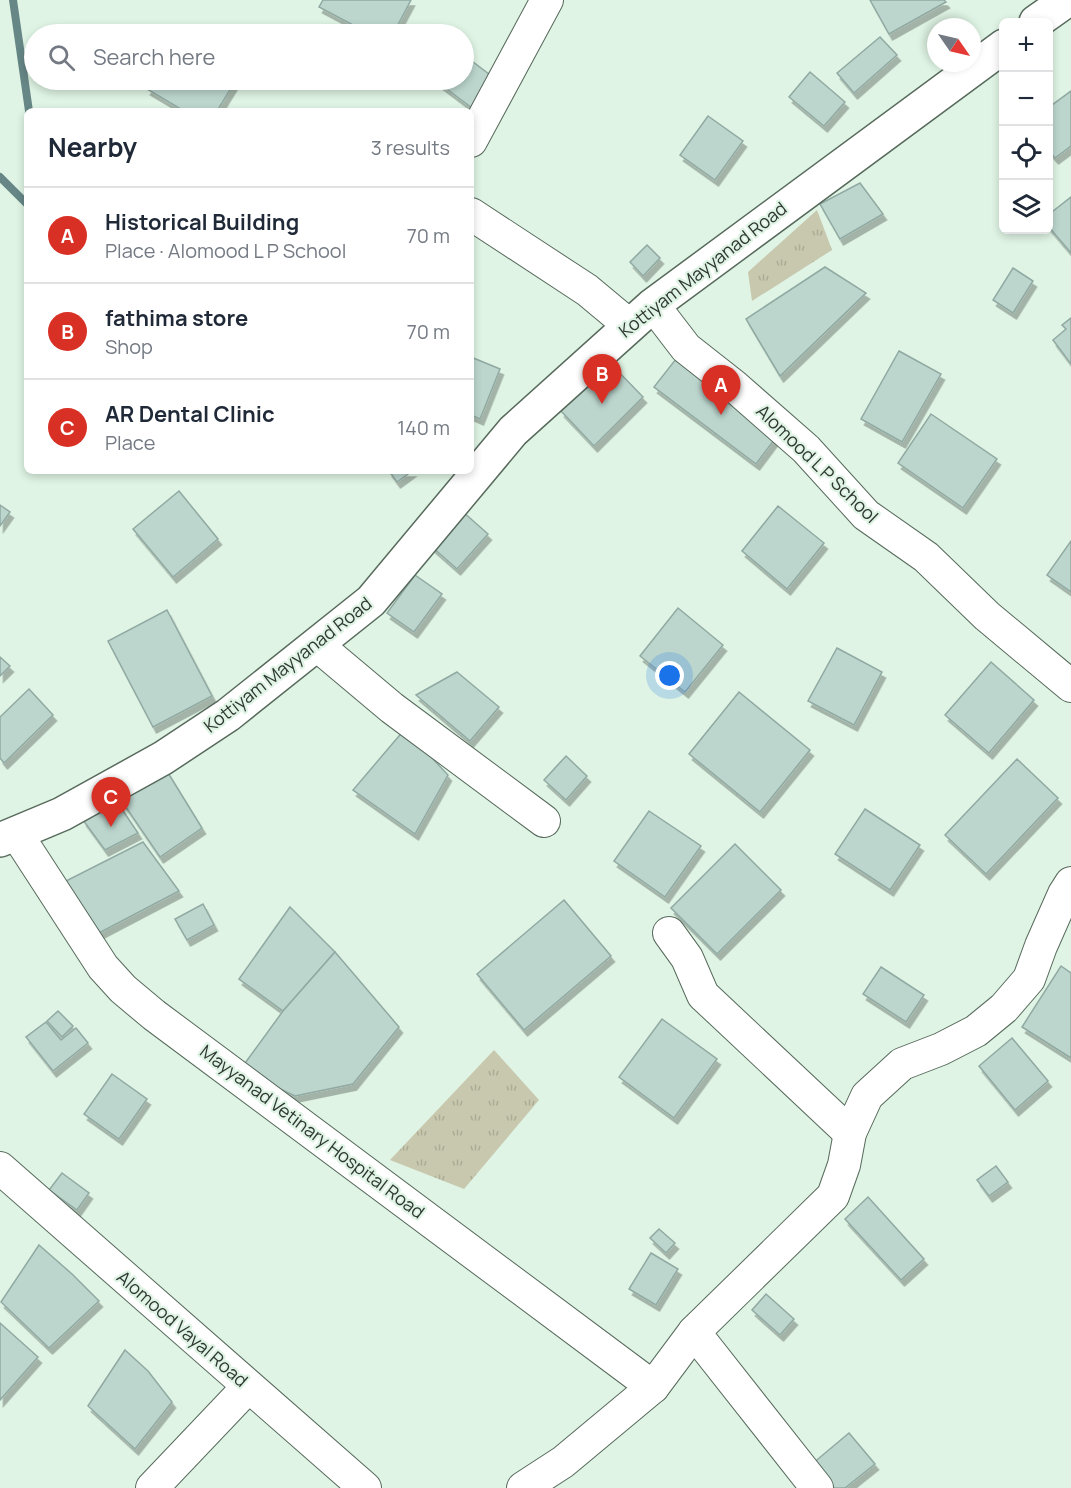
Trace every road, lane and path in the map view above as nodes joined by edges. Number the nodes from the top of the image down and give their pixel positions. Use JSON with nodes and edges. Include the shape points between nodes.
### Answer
{"nodes":[{"id":1,"x":547,"y":0,"type":"edge"},
{"id":2,"x":1066,"y":0,"type":"edge"},
{"id":3,"x":1041,"y":18,"type":"edge"},
{"id":4,"x":999,"y":50,"type":"edge"},
{"id":5,"x":474,"y":135,"type":"edge"},
{"id":6,"x":474,"y":216,"type":"edge"},
{"id":7,"x":653,"y":304,"type":"junction"},
{"id":8,"x":629,"y":325,"type":"junction"},
{"id":9,"x":317,"y":645,"type":"junction"},
{"id":10,"x":1071,"y":686,"type":"edge"},
{"id":11,"x":544,"y":821,"type":"dead end"},
{"id":12,"x":8,"y":837,"type":"edge"},
{"id":13,"x":1071,"y":883,"type":"edge"},
{"id":14,"x":669,"y":933,"type":"dead end"},
{"id":15,"x":850,"y":1133,"type":"junction"},
{"id":16,"x":0,"y":1168,"type":"edge"},
{"id":17,"x":694,"y":1332,"type":"junction"},
{"id":18,"x":248,"y":1387,"type":"junction"},
{"id":19,"x":653,"y":1387,"type":"junction"},
{"id":20,"x":152,"y":1488,"type":"edge"},
{"id":21,"x":365,"y":1488,"type":"edge"},
{"id":22,"x":523,"y":1488,"type":"edge"},
{"id":23,"x":817,"y":1488,"type":"edge"}],
"edges":[{"from":1,"to":5,"type":"street"},
{"from":2,"to":3,"type":"main road"},
{"from":4,"to":7,"type":"main road","name":"Kottiyam Mayyanad Road"},
{"from":6,"to":8,"type":"street","via":[[587,290]]},
{"from":7,"to":8,"type":"main road","name":"Kottiyam Mayyanad Road"},
{"from":7,"to":10,"type":"street","name":"Alomood L P School","via":[[686,348],[806,449],[866,515],[926,557],[987,616]]},
{"from":8,"to":9,"type":"main road","name":"Kottiyam Mayyanad Road","via":[[513,431],[371,601]]},
{"from":9,"to":11,"type":"street","via":[[392,708]]},
{"from":9,"to":12,"type":"main road","name":"Kottiyam Mayyanad Road","via":[[228,716],[163,758],[62,814]]},
{"from":12,"to":19,"type":"street","name":"Mayyanad Vetinary Hospital Road","via":[[123,989]]},
{"from":13,"to":15,"type":"street","via":[[1029,979],[1010,1001],[976,1032],[902,1064],[867,1096]]},
{"from":14,"to":15,"type":"street","via":[[687,958],[703,995]]},
{"from":15,"to":17,"type":"street","via":[[833,1196]]},
{"from":16,"to":18,"type":"street","name":"Alomood Vayal Road"},
{"from":17,"to":19,"type":"street"},
{"from":17,"to":23,"type":"street"},
{"from":18,"to":20,"type":"street"},
{"from":18,"to":21,"type":"street","name":"Alomood Vayal Road"},
{"from":19,"to":22,"type":"street","via":[[563,1462]]}]}
